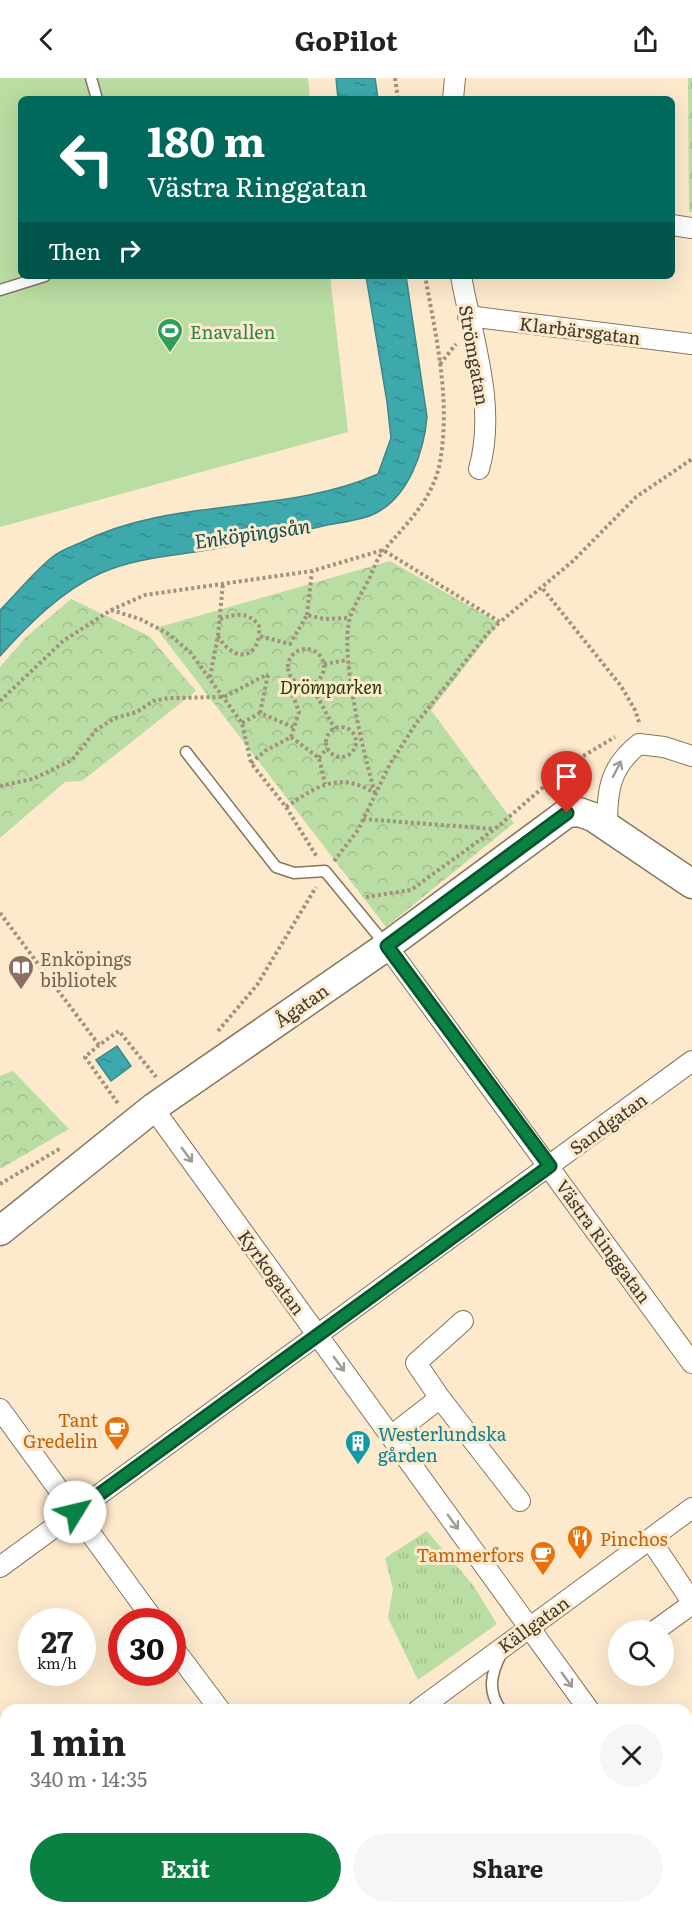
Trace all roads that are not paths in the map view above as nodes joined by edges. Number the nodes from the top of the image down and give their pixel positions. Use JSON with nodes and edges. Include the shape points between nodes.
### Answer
{"nodes":[{"id":1,"x":91,"y":78,"type":"edge"},
{"id":2,"x":455,"y":78,"type":"edge"},
{"id":3,"x":96,"y":96,"type":"edge"},
{"id":4,"x":453,"y":96,"type":"edge"},
{"id":5,"x":675,"y":225,"type":"edge"},
{"id":6,"x":692,"y":228,"type":"edge"},
{"id":7,"x":35,"y":279,"type":"edge"},
{"id":8,"x":462,"y":279,"type":"edge"},
{"id":9,"x":0,"y":290,"type":"edge"},
{"id":10,"x":468,"y":316,"type":"junction"},
{"id":11,"x":692,"y":344,"type":"edge"},
{"id":12,"x":479,"y":469,"type":"dead end"},
{"id":13,"x":186,"y":752,"type":"dead end"},
{"id":14,"x":692,"y":756,"type":"edge"},
{"id":15,"x":607,"y":825,"type":"junction"},
{"id":16,"x":692,"y":884,"type":"edge"},
{"id":17,"x":387,"y":946,"type":"junction"},
{"id":18,"x":692,"y":1061,"type":"edge"},
{"id":19,"x":157,"y":1096,"type":"junction"},
{"id":20,"x":550,"y":1166,"type":"junction"},
{"id":21,"x":1,"y":1229,"type":"edge"},
{"id":22,"x":464,"y":1321,"type":"dead end"},
{"id":23,"x":317,"y":1334,"type":"junction"},
{"id":24,"x":692,"y":1363,"type":"edge"},
{"id":25,"x":440,"y":1398,"type":"junction"},
{"id":26,"x":0,"y":1409,"type":"edge"},
{"id":27,"x":391,"y":1436,"type":"junction"},
{"id":28,"x":520,"y":1501,"type":"dead end"},
{"id":29,"x":692,"y":1509,"type":"edge"},
{"id":30,"x":75,"y":1512,"type":"junction"},
{"id":31,"x":650,"y":1539,"type":"junction"},
{"id":32,"x":0,"y":1567,"type":"edge"},
{"id":33,"x":692,"y":1603,"type":"edge"},
{"id":34,"x":145,"y":1608,"type":"edge"},
{"id":35,"x":669,"y":1620,"type":"edge"},
{"id":36,"x":529,"y":1628,"type":"junction"},
{"id":37,"x":507,"y":1643,"type":"junction"},
{"id":38,"x":186,"y":1665,"type":"edge"},
{"id":39,"x":216,"y":1704,"type":"edge"},
{"id":40,"x":426,"y":1704,"type":"edge"},
{"id":41,"x":496,"y":1704,"type":"edge"},
{"id":42,"x":585,"y":1704,"type":"edge"}],
"edges":[{"from":1,"to":3,"type":"lane"},
{"from":2,"to":4,"type":"street"},
{"from":5,"to":6,"type":"street"},
{"from":7,"to":9,"type":"lane"},
{"from":8,"to":10,"type":"street","name":"Strömgatan"},
{"from":10,"to":11,"type":"street","name":"Klarbärsgatan"},
{"from":10,"to":12,"type":"street","name":"Strömgatan","via":[[486,406]]},
{"from":13,"to":17,"type":"lane","via":[[276,867],[294,873],[325,871]]},
{"from":15,"to":14,"type":"street","one_way":true,"via":[[607,798],[613,776],[634,736]]},
{"from":15,"to":16,"type":"street","name":"Ågatan"},
{"from":15,"to":17,"type":"street","name":"Ågatan","via":[[586,814],[567,813]]},
{"from":17,"to":19,"type":"street","name":"Ågatan"},
{"from":17,"to":20,"type":"street","name":"Västra Ringgatan"},
{"from":18,"to":20,"type":"street","name":"Sandgatan"},
{"from":19,"to":21,"type":"street","name":"Ågatan"},
{"from":19,"to":23,"type":"street","name":"Kyrkogatan","one_way":true},
{"from":20,"to":23,"type":"street","name":"Sandgatan"},
{"from":20,"to":24,"type":"street","name":"Västra Ringgatan"},
{"from":22,"to":25,"type":"street","via":[[416,1363]]},
{"from":23,"to":27,"type":"street","name":"Kyrkogatan","one_way":true},
{"from":23,"to":30,"type":"street","name":"Sandgatan"},
{"from":25,"to":27,"type":"street"},
{"from":25,"to":28,"type":"street"},
{"from":26,"to":30,"type":"street"},
{"from":27,"to":36,"type":"street","name":"Kyrkogatan","one_way":true},
{"from":29,"to":31,"type":"street","name":"Källgatan"},
{"from":30,"to":32,"type":"street","name":"Sandgatan"},
{"from":30,"to":34,"type":"street"},
{"from":31,"to":33,"type":"street"},
{"from":31,"to":36,"type":"street","name":"Källgatan"},
{"from":33,"to":35,"type":"street"},
{"from":36,"to":37,"type":"street","name":"Källgatan"},
{"from":36,"to":42,"type":"street","name":"Kyrkogatan","one_way":true},
{"from":37,"to":40,"type":"street","name":"Källgatan"},
{"from":37,"to":41,"type":"lane","via":[[492,1671]]},
{"from":38,"to":39,"type":"street"}]}
